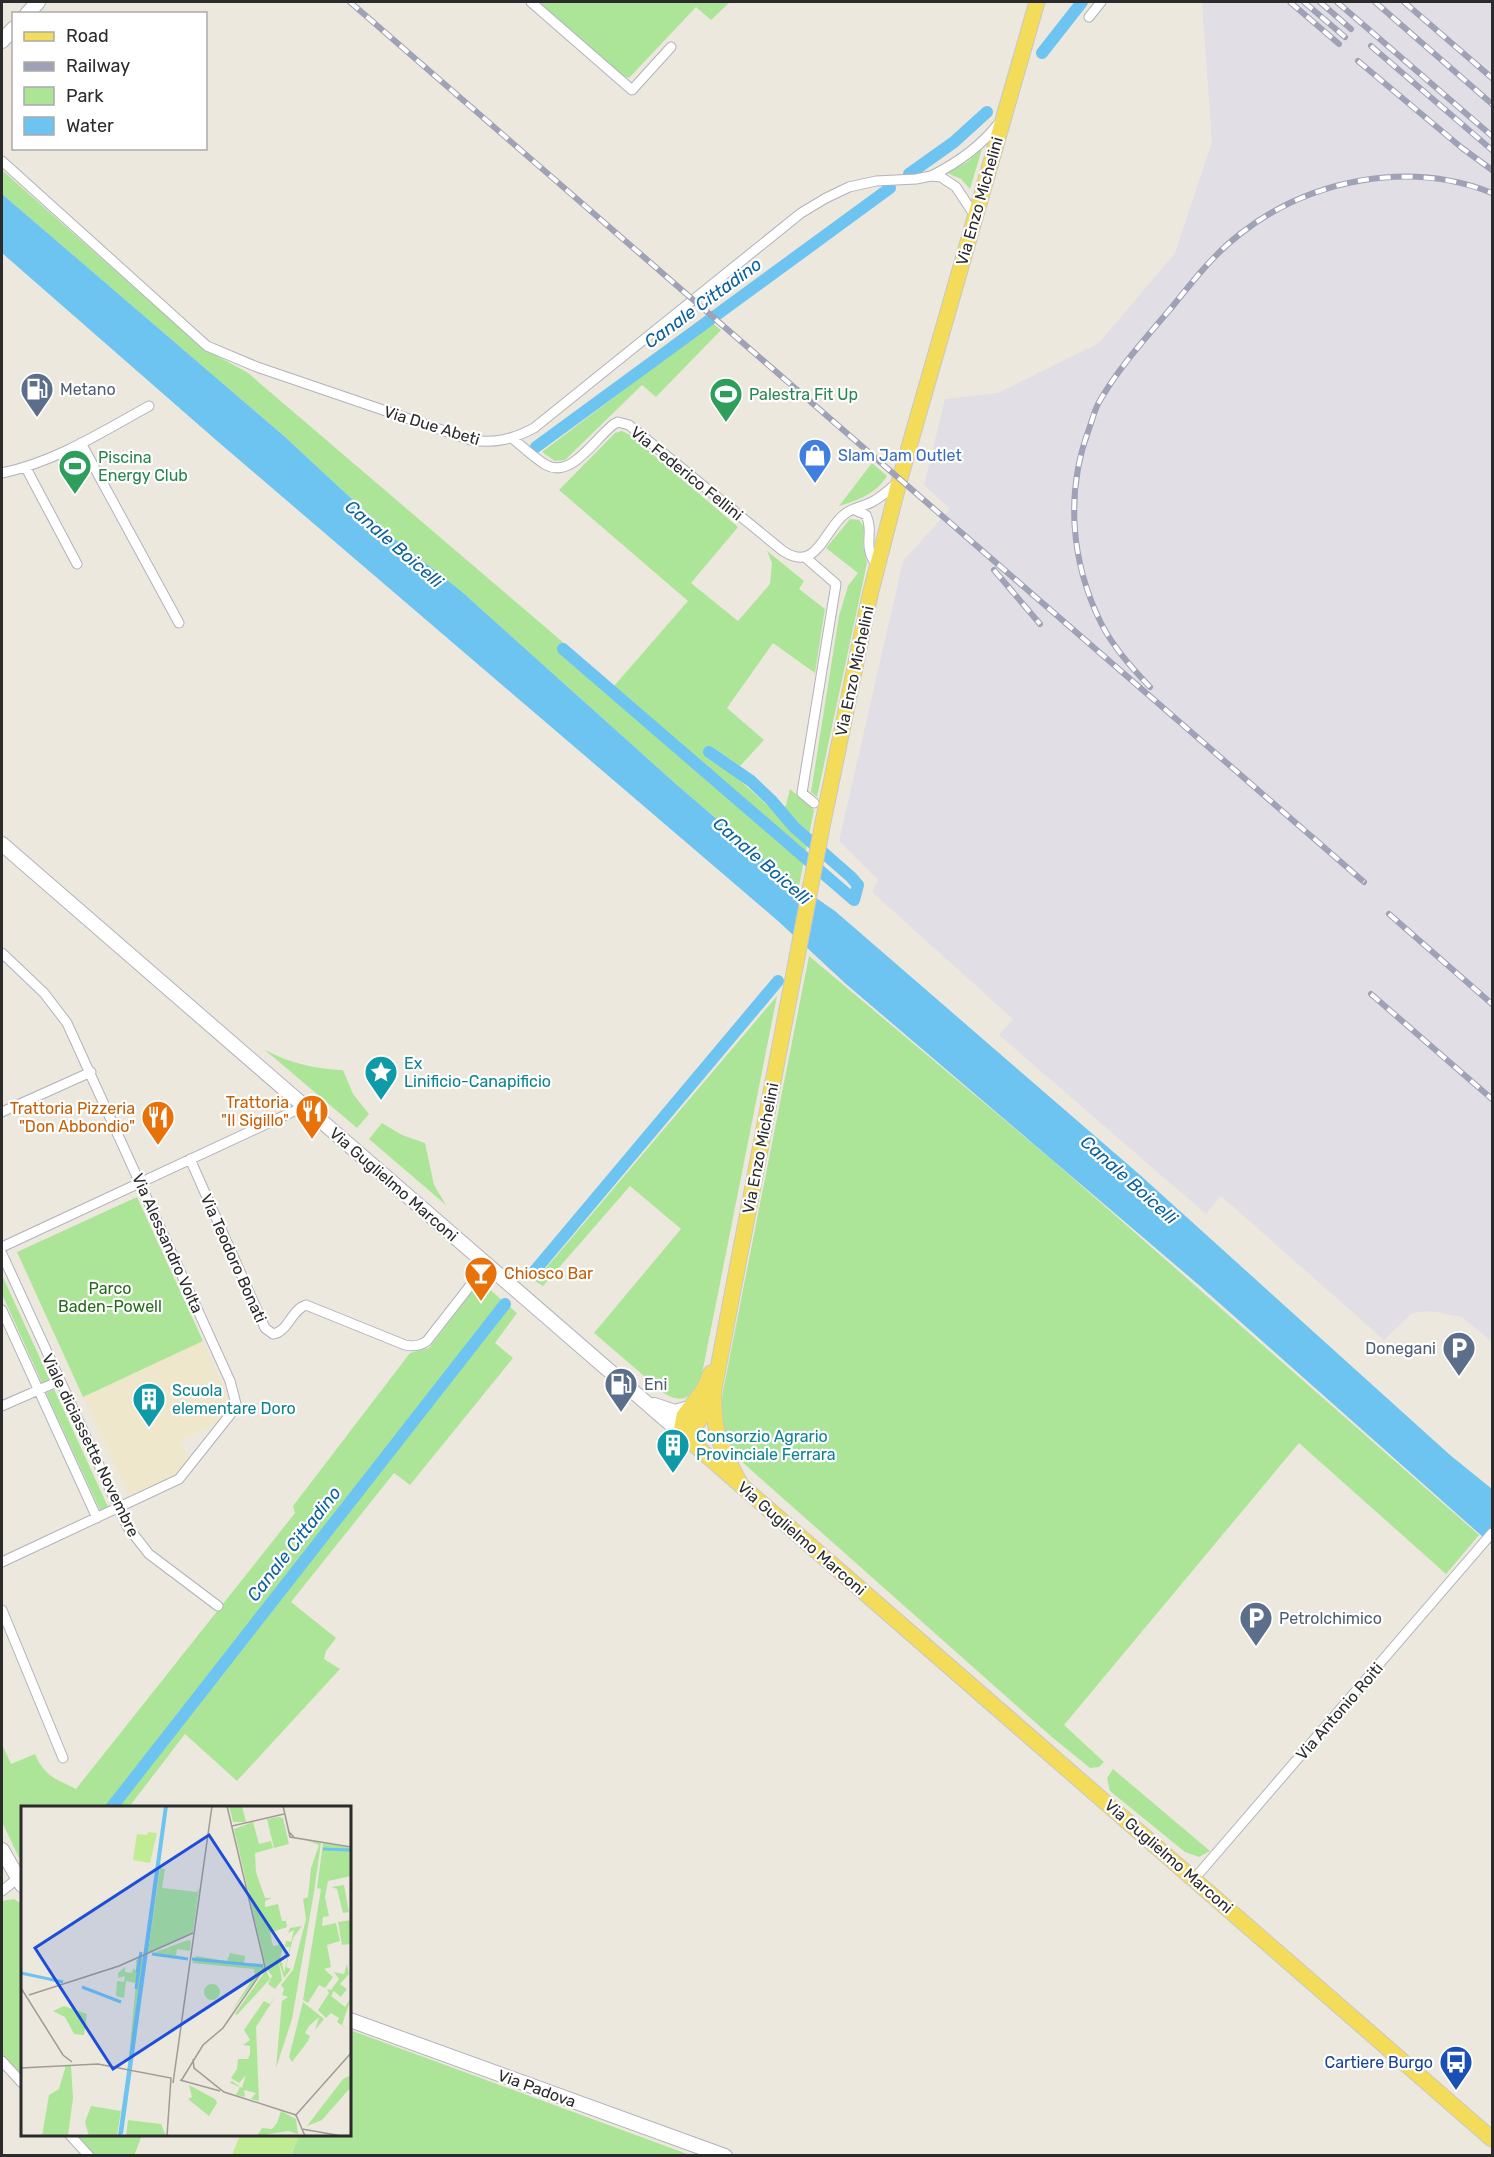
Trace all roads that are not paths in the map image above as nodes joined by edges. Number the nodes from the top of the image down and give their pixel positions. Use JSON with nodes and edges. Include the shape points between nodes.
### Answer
{"nodes":[{"id":1,"x":531,"y":2,"type":"edge"},
{"id":2,"x":1037,"y":2,"type":"edge"},
{"id":3,"x":1101,"y":2,"type":"edge"},
{"id":4,"x":1089,"y":17,"type":"dead end"},
{"id":5,"x":671,"y":48,"type":"dead end"},
{"id":6,"x":1004,"y":118,"type":"junction"},
{"id":7,"x":2,"y":161,"type":"edge"},
{"id":8,"x":931,"y":176,"type":"junction"},
{"id":9,"x":975,"y":216,"type":"junction"},
{"id":10,"x":149,"y":406,"type":"dead end"},
{"id":11,"x":512,"y":438,"type":"junction"},
{"id":12,"x":81,"y":443,"type":"junction"},
{"id":13,"x":26,"y":468,"type":"junction"},
{"id":14,"x":2,"y":473,"type":"edge"},
{"id":15,"x":899,"y":482,"type":"junction"},
{"id":16,"x":855,"y":510,"type":"junction"},
{"id":17,"x":805,"y":557,"type":"junction"},
{"id":18,"x":77,"y":564,"type":"dead end"},
{"id":19,"x":877,"y":566,"type":"junction"},
{"id":20,"x":179,"y":623,"type":"dead end"},
{"id":21,"x":814,"y":803,"type":"dead end"},
{"id":22,"x":2,"y":843,"type":"edge"},
{"id":23,"x":2,"y":953,"type":"edge"},
{"id":24,"x":91,"y":1072,"type":"junction"},
{"id":25,"x":305,"y":1106,"type":"junction"},
{"id":26,"x":2,"y":1112,"type":"edge"},
{"id":27,"x":190,"y":1160,"type":"junction"},
{"id":28,"x":141,"y":1182,"type":"junction"},
{"id":29,"x":2,"y":1246,"type":"edge"},
{"id":30,"x":2,"y":1254,"type":"edge"},
{"id":31,"x":487,"y":1264,"type":"junction"},
{"id":32,"x":2,"y":1310,"type":"edge"},
{"id":33,"x":720,"y":1352,"type":"junction"},
{"id":34,"x":59,"y":1381,"type":"junction"},
{"id":35,"x":38,"y":1390,"type":"junction"},
{"id":36,"x":642,"y":1399,"type":"junction"},
{"id":37,"x":713,"y":1400,"type":"junction"},
{"id":38,"x":2,"y":1406,"type":"edge"},
{"id":39,"x":689,"y":1408,"type":"junction"},
{"id":40,"x":681,"y":1433,"type":"junction"},
{"id":41,"x":741,"y":1485,"type":"junction"},
{"id":42,"x":118,"y":1508,"type":"junction"},
{"id":43,"x":97,"y":1518,"type":"junction"},
{"id":44,"x":1492,"y":1533,"type":"edge"},
{"id":45,"x":2,"y":1562,"type":"edge"},
{"id":46,"x":218,"y":1606,"type":"dead end"},
{"id":47,"x":2,"y":1610,"type":"edge"},
{"id":48,"x":63,"y":1758,"type":"dead end"},
{"id":49,"x":2,"y":1850,"type":"edge"},
{"id":50,"x":1195,"y":1878,"type":"junction"},
{"id":51,"x":20,"y":1882,"type":"edge"},
{"id":52,"x":2,"y":1891,"type":"edge"},
{"id":53,"x":351,"y":2020,"type":"edge"},
{"id":54,"x":2,"y":2061,"type":"edge"},
{"id":55,"x":21,"y":2083,"type":"edge"},
{"id":56,"x":71,"y":2136,"type":"edge"},
{"id":57,"x":1492,"y":2139,"type":"edge"},
{"id":58,"x":89,"y":2156,"type":"edge"},
{"id":59,"x":725,"y":2156,"type":"edge"}],
"edges":[{"from":1,"to":5,"type":"street","via":[[632,90]]},
{"from":2,"to":6,"type":"main road","name":"Via Enzo Michelini"},
{"from":3,"to":4,"type":"street"},
{"from":6,"to":8,"type":"street","name":"Via Due Abeti","via":[[977,147]]},
{"from":6,"to":9,"type":"main road","name":"Via Enzo Michelini"},
{"from":7,"to":11,"type":"street","name":"Via Due Abeti","via":[[207,346],[257,367],[471,440],[493,442]]},
{"from":8,"to":9,"type":"street","via":[[941,177],[956,187]]},
{"from":8,"to":11,"type":"street","name":"Via Due Abeti","via":[[863,183],[815,204],[544,421]]},
{"from":9,"to":15,"type":"main road","name":"Via Enzo Michelini"},
{"from":10,"to":12,"type":"street"},
{"from":11,"to":17,"type":"street","name":"Via Federico Fellini","via":[[546,465],[564,468],[614,424],[629,424],[783,551]]},
{"from":12,"to":13,"type":"street"},
{"from":12,"to":20,"type":"street"},
{"from":13,"to":14,"type":"street"},
{"from":13,"to":18,"type":"street"},
{"from":15,"to":16,"type":"street"},
{"from":15,"to":19,"type":"main road","name":"Via Enzo Michelini"},
{"from":16,"to":17,"type":"street","via":[[845,513],[817,549]]},
{"from":16,"to":19,"type":"street","via":[[869,520],[868,549]]},
{"from":17,"to":21,"type":"street","name":"Via Federico Fellini","via":[[836,584],[802,793]]},
{"from":19,"to":33,"type":"main road","name":"Via Enzo Michelini"},
{"from":22,"to":25,"type":"main road","name":"Via Guglielmo Marconi"},
{"from":23,"to":24,"type":"street","name":"Via Alessandro Volta","via":[[53,1003]]},
{"from":24,"to":26,"type":"street"},
{"from":24,"to":28,"type":"street","name":"Via Alessandro Volta"},
{"from":25,"to":27,"type":"street"},
{"from":25,"to":31,"type":"main road","name":"Via Guglielmo Marconi"},
{"from":27,"to":28,"type":"street"},
{"from":27,"to":31,"type":"street","name":"Via Teodoro Bonati","via":[[265,1328],[273,1334],[281,1331],[306,1305],[405,1346],[422,1345]]},
{"from":28,"to":29,"type":"street"},
{"from":28,"to":42,"type":"street","name":"Via Alessandro Volta","via":[[237,1404],[178,1479]]},
{"from":30,"to":34,"type":"street","name":"Viale diciassette Novembre"},
{"from":31,"to":36,"type":"main road","name":"Via Guglielmo Marconi"},
{"from":32,"to":35,"type":"street","name":"Viale diciassette Novembre"},
{"from":33,"to":37,"type":"main road","name":"Via Enzo Michelini"},
{"from":33,"to":39,"type":"main road","name":"Via Enzo Michelini","via":[[704,1389]]},
{"from":34,"to":35,"type":"street"},
{"from":34,"to":42,"type":"street","name":"Viale diciassette Novembre"},
{"from":35,"to":38,"type":"street"},
{"from":35,"to":43,"type":"street","name":"Viale diciassette Novembre"},
{"from":36,"to":39,"type":"main road","via":[[667,1411]]},
{"from":36,"to":40,"type":"main road","name":"Via Guglielmo Marconi"},
{"from":37,"to":40,"type":"main road","name":"Via Enzo Michelini","via":[[698,1422]]},
{"from":37,"to":41,"type":"main road","name":"Via Enzo Michelini","via":[[720,1446]]},
{"from":39,"to":40,"type":"main road","name":"Via Enzo Michelini"},
{"from":40,"to":41,"type":"main road","name":"Via Guglielmo Marconi"},
{"from":41,"to":50,"type":"main road","name":"Via Guglielmo Marconi"},
{"from":42,"to":43,"type":"street"},
{"from":42,"to":46,"type":"street","name":"Viale diciassette Novembre","via":[[149,1554]]},
{"from":43,"to":45,"type":"street"},
{"from":44,"to":50,"type":"street","name":"Via Antonio Roiti"},
{"from":47,"to":48,"type":"street"},
{"from":49,"to":51,"type":"main road"},
{"from":50,"to":57,"type":"main road","name":"Via Guglielmo Marconi"},
{"from":51,"to":52,"type":"street"},
{"from":53,"to":59,"type":"main road","name":"Via Padova"},
{"from":54,"to":55,"type":"street"},
{"from":56,"to":58,"type":"street"}]}
